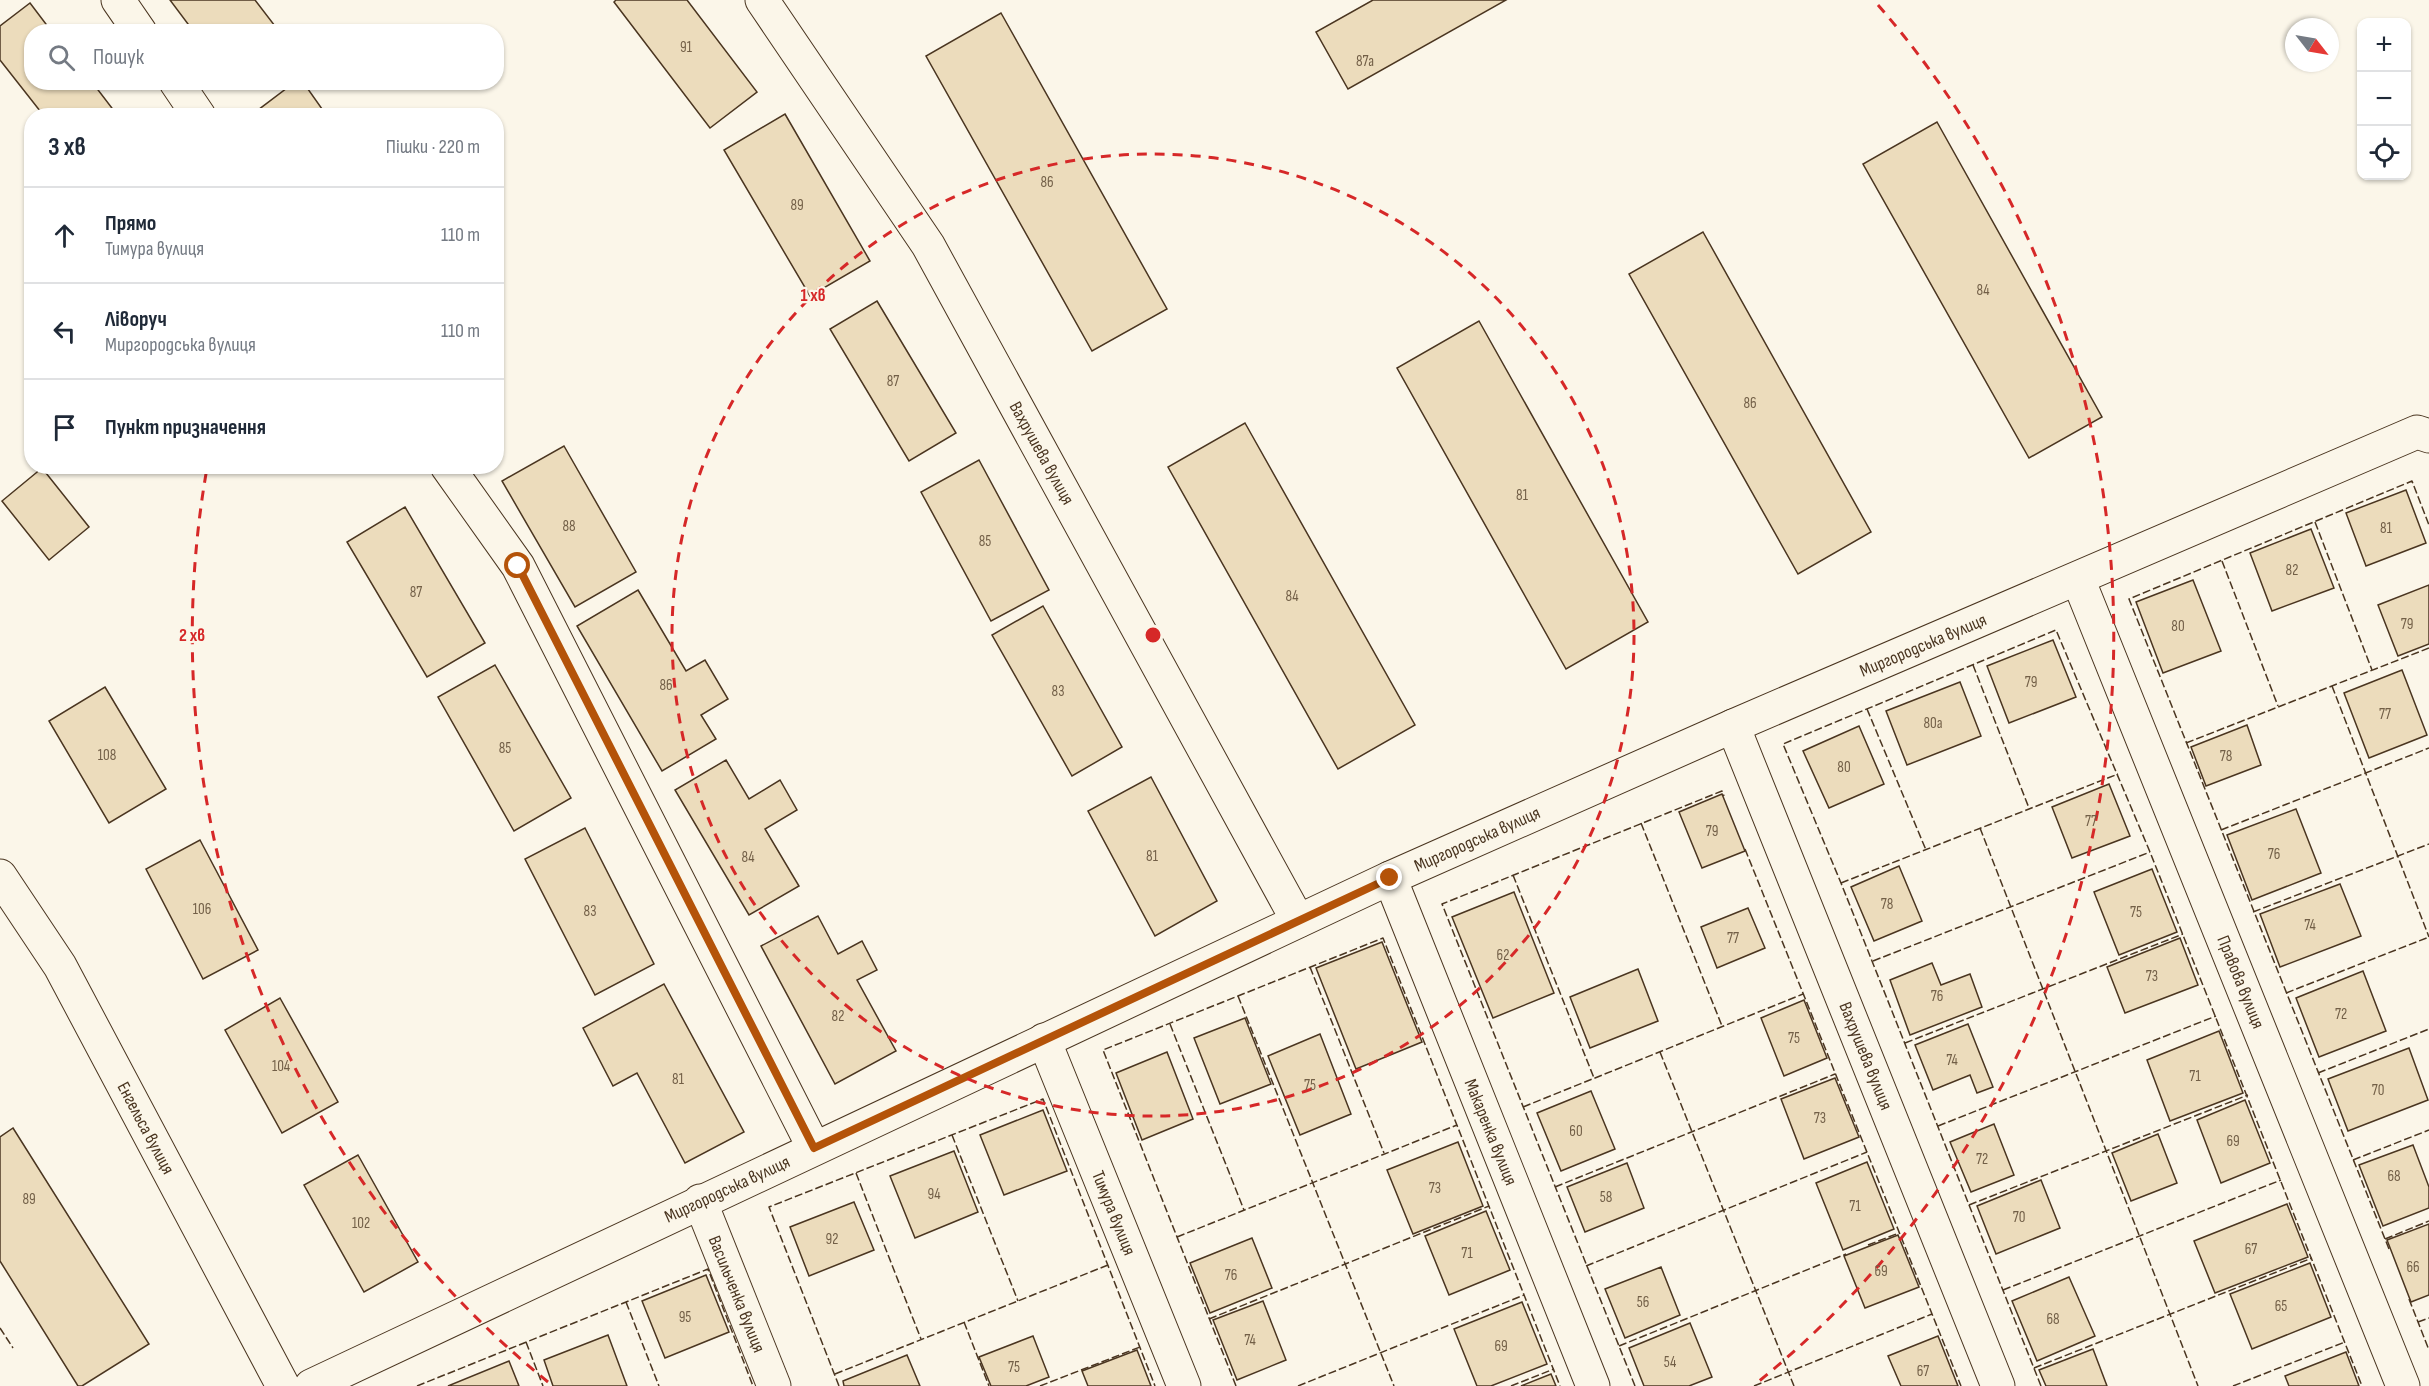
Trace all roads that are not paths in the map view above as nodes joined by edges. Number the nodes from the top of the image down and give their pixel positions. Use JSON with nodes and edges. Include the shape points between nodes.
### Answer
{"nodes":[{"id":1,"x":118,"y":0,"type":"edge"},
{"id":2,"x":762,"y":0,"type":"edge"},
{"id":3,"x":134,"y":24,"type":"edge"},
{"id":4,"x":181,"y":90,"type":"edge"},
{"id":5,"x":194,"y":108,"type":"edge"},
{"id":6,"x":2429,"y":436,"type":"edge"},
{"id":7,"x":453,"y":474,"type":"edge"},
{"id":8,"x":2078,"y":579,"type":"junction"},
{"id":9,"x":1733,"y":726,"type":"junction"},
{"id":10,"x":0,"y":876,"type":"edge"},
{"id":11,"x":1390,"y":878,"type":"junction"},
{"id":12,"x":1298,"y":921,"type":"junction"},
{"id":13,"x":1044,"y":1040,"type":"junction"},
{"id":14,"x":814,"y":1148,"type":"junction"},
{"id":15,"x":700,"y":1201,"type":"junction"},
{"id":16,"x":283,"y":1386,"type":"edge"},
{"id":17,"x":311,"y":1386,"type":"edge"},
{"id":18,"x":774,"y":1386,"type":"edge"},
{"id":19,"x":1184,"y":1386,"type":"edge"},
{"id":20,"x":1593,"y":1386,"type":"edge"},
{"id":21,"x":1998,"y":1386,"type":"edge"},
{"id":22,"x":2403,"y":1386,"type":"edge"}],
"edges":[{"from":1,"to":3,"type":"street"},
{"from":2,"to":12,"type":"street","name":"Вахрушева вулиця","via":[[928,245]]},
{"from":4,"to":5,"type":"street"},
{"from":6,"to":8,"type":"street","name":"Миргородська вулиця","via":[[2417,432]]},
{"from":7,"to":14,"type":"street","via":[[518,566]]},
{"from":8,"to":9,"type":"street","name":"Миргородська вулиця"},
{"from":8,"to":22,"type":"street","name":"Правова вулиця"},
{"from":9,"to":11,"type":"street","name":"Миргородська вулиця"},
{"from":9,"to":21,"type":"street","name":"Вахрушева вулиця"},
{"from":10,"to":16,"type":"street","name":"Енгельса вулиця","via":[[60,966]]},
{"from":11,"to":12,"type":"street","name":"Миргородська вулиця"},
{"from":11,"to":20,"type":"street","name":"Макаренка вулиця"},
{"from":12,"to":13,"type":"street","name":"Миргородська вулиця"},
{"from":13,"to":14,"type":"street","name":"Миргородська вулиця"},
{"from":13,"to":19,"type":"street","name":"Тимура вулиця"},
{"from":14,"to":15,"type":"street","name":"Миргородська вулиця"},
{"from":15,"to":17,"type":"street","name":"Миргородська вулиця"},
{"from":15,"to":18,"type":"street","name":"Васильченка вулиця"}]}
